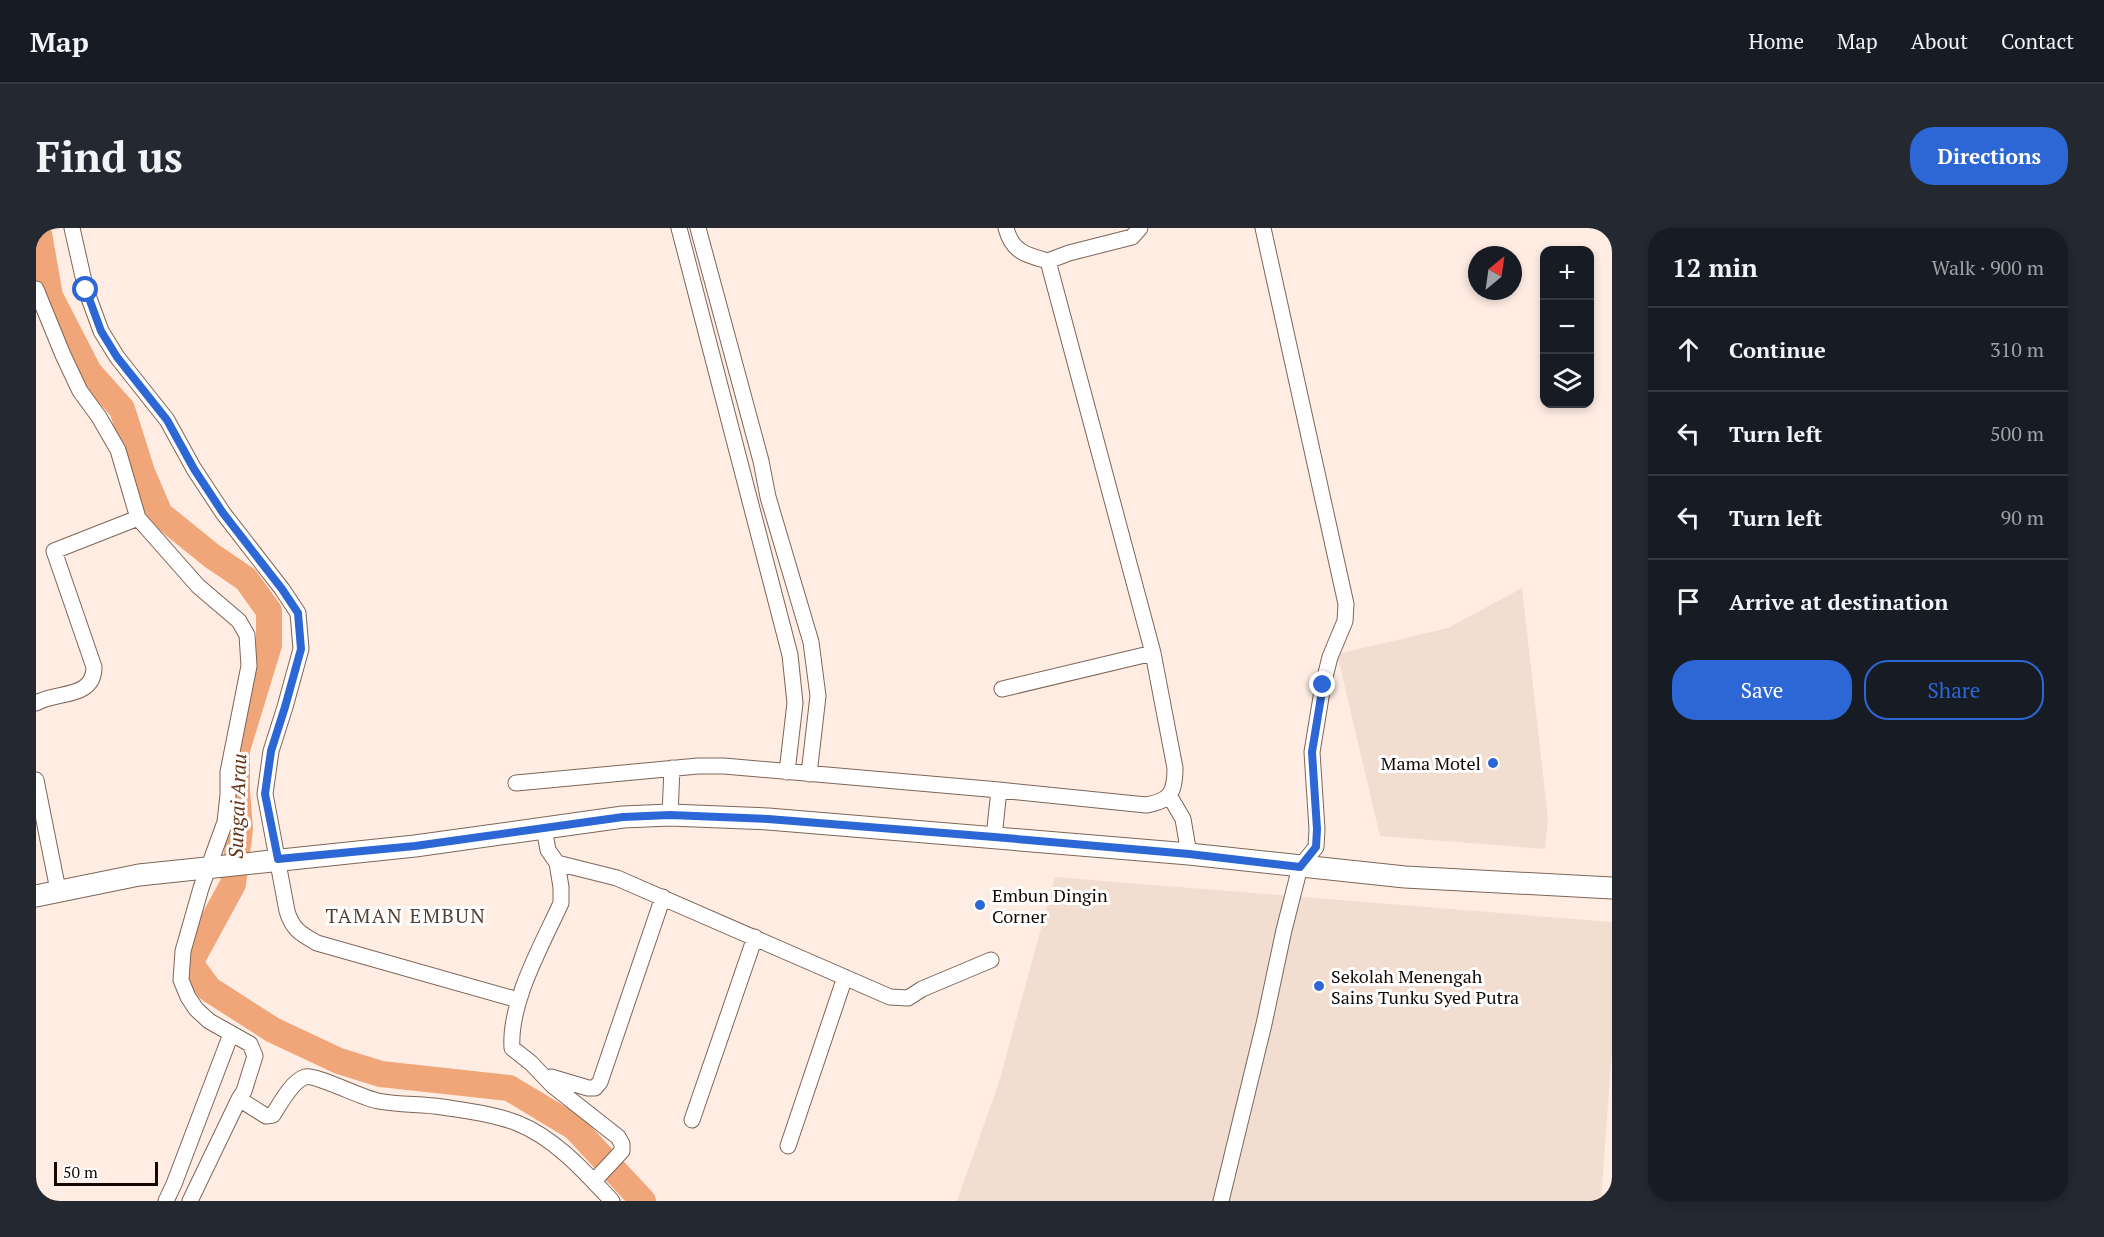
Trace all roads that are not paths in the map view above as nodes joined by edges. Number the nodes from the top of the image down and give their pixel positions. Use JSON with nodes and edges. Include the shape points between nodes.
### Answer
{"nodes":[{"id":1,"x":72,"y":228,"type":"edge"},
{"id":2,"x":679,"y":228,"type":"edge"},
{"id":3,"x":698,"y":228,"type":"edge"},
{"id":4,"x":1006,"y":228,"type":"edge"},
{"id":5,"x":1140,"y":228,"type":"edge"},
{"id":6,"x":1263,"y":228,"type":"edge"},
{"id":7,"x":1048,"y":261,"type":"junction"},
{"id":8,"x":36,"y":289,"type":"edge"},
{"id":9,"x":138,"y":518,"type":"junction"},
{"id":10,"x":1153,"y":653,"type":"junction"},
{"id":11,"x":1002,"y":689,"type":"dead end"},
{"id":12,"x":36,"y":703,"type":"edge"},
{"id":13,"x":672,"y":768,"type":"junction"},
{"id":14,"x":787,"y":772,"type":"junction"},
{"id":15,"x":809,"y":774,"type":"junction"},
{"id":16,"x":36,"y":780,"type":"edge"},
{"id":17,"x":516,"y":783,"type":"dead end"},
{"id":18,"x":999,"y":790,"type":"junction"},
{"id":19,"x":1169,"y":795,"type":"junction"},
{"id":20,"x":670,"y":815,"type":"junction"},
{"id":21,"x":544,"y":828,"type":"junction"},
{"id":22,"x":994,"y":837,"type":"junction"},
{"id":23,"x":1189,"y":854,"type":"junction"},
{"id":24,"x":275,"y":860,"type":"junction"},
{"id":25,"x":557,"y":862,"type":"junction"},
{"id":26,"x":211,"y":867,"type":"junction"},
{"id":27,"x":1300,"y":867,"type":"junction"},
{"id":28,"x":1612,"y":888,"type":"edge"},
{"id":29,"x":58,"y":890,"type":"junction"},
{"id":30,"x":36,"y":896,"type":"edge"},
{"id":31,"x":663,"y":897,"type":"junction"},
{"id":32,"x":754,"y":937,"type":"junction"},
{"id":33,"x":991,"y":960,"type":"dead end"},
{"id":34,"x":845,"y":977,"type":"junction"},
{"id":35,"x":518,"y":1000,"type":"junction"},
{"id":36,"x":231,"y":1034,"type":"junction"},
{"id":37,"x":547,"y":1079,"type":"junction"},
{"id":38,"x":240,"y":1101,"type":"junction"},
{"id":39,"x":692,"y":1120,"type":"dead end"},
{"id":40,"x":788,"y":1146,"type":"dead end"},
{"id":41,"x":597,"y":1178,"type":"junction"},
{"id":42,"x":166,"y":1201,"type":"edge"},
{"id":43,"x":190,"y":1201,"type":"edge"},
{"id":44,"x":612,"y":1201,"type":"edge"},
{"id":45,"x":1221,"y":1201,"type":"edge"}],
"edges":[{"from":1,"to":24,"type":"street","via":[[86,290],[101,331],[167,420],[229,522],[298,613],[301,649],[271,751],[265,794]]},
{"from":2,"to":14,"type":"street","via":[[790,655],[795,703]]},
{"from":3,"to":15,"type":"street","via":[[768,497],[811,642],[818,696]]},
{"from":4,"to":7,"type":"street","via":[[1009,240],[1019,251]]},
{"from":5,"to":7,"type":"street","via":[[1132,237]]},
{"from":6,"to":27,"type":"street","via":[[1346,604],[1345,621],[1323,685],[1312,752],[1316,847]]},
{"from":7,"to":10,"type":"street"},
{"from":8,"to":9,"type":"street","via":[[80,391],[118,450]]},
{"from":9,"to":12,"type":"street","via":[[54,551],[94,676],[79,691]]},
{"from":9,"to":26,"type":"street","via":[[198,586],[239,621],[247,635],[249,666],[232,749],[225,822]]},
{"from":10,"to":11,"type":"street"},
{"from":10,"to":19,"type":"street","via":[[1175,768],[1175,782]]},
{"from":13,"to":14,"type":"street","via":[[724,766]]},
{"from":13,"to":17,"type":"street"},
{"from":13,"to":20,"type":"street"},
{"from":14,"to":15,"type":"street"},
{"from":15,"to":18,"type":"street"},
{"from":16,"to":29,"type":"street"},
{"from":18,"to":19,"type":"street","via":[[1146,805],[1162,803]]},
{"from":18,"to":22,"type":"street"},
{"from":19,"to":23,"type":"street","via":[[1183,819]]},
{"from":20,"to":21,"type":"main road"},
{"from":20,"to":22,"type":"main road"},
{"from":21,"to":24,"type":"main road"},
{"from":21,"to":25,"type":"street","via":[[548,850]]},
{"from":22,"to":23,"type":"main road"},
{"from":23,"to":27,"type":"main road"},
{"from":24,"to":26,"type":"main road"},
{"from":24,"to":35,"type":"street","via":[[290,920],[300,934],[317,943]]},
{"from":25,"to":31,"type":"street","via":[[617,878]]},
{"from":25,"to":35,"type":"street","via":[[561,903]]},
{"from":26,"to":29,"type":"main road"},
{"from":26,"to":36,"type":"street","via":[[183,951],[181,980],[196,1009]]},
{"from":27,"to":28,"type":"main road","via":[[1405,878]]},
{"from":27,"to":45,"type":"street"},
{"from":29,"to":30,"type":"main road"},
{"from":31,"to":32,"type":"street"},
{"from":31,"to":37,"type":"street","via":[[600,1082],[595,1088],[588,1088]]},
{"from":32,"to":34,"type":"street"},
{"from":32,"to":39,"type":"street"},
{"from":33,"to":34,"type":"street","via":[[908,998],[890,997]]},
{"from":34,"to":40,"type":"street"},
{"from":35,"to":37,"type":"street","via":[[512,1048]]},
{"from":36,"to":38,"type":"street","via":[[250,1044],[255,1056]]},
{"from":36,"to":42,"type":"street"},
{"from":37,"to":41,"type":"street","via":[[622,1144],[622,1151]]},
{"from":38,"to":41,"type":"street","via":[[266,1116],[273,1115],[294,1085],[304,1077],[315,1077],[377,1101],[440,1107],[519,1124]]},
{"from":38,"to":43,"type":"street"},
{"from":41,"to":44,"type":"street"}]}
